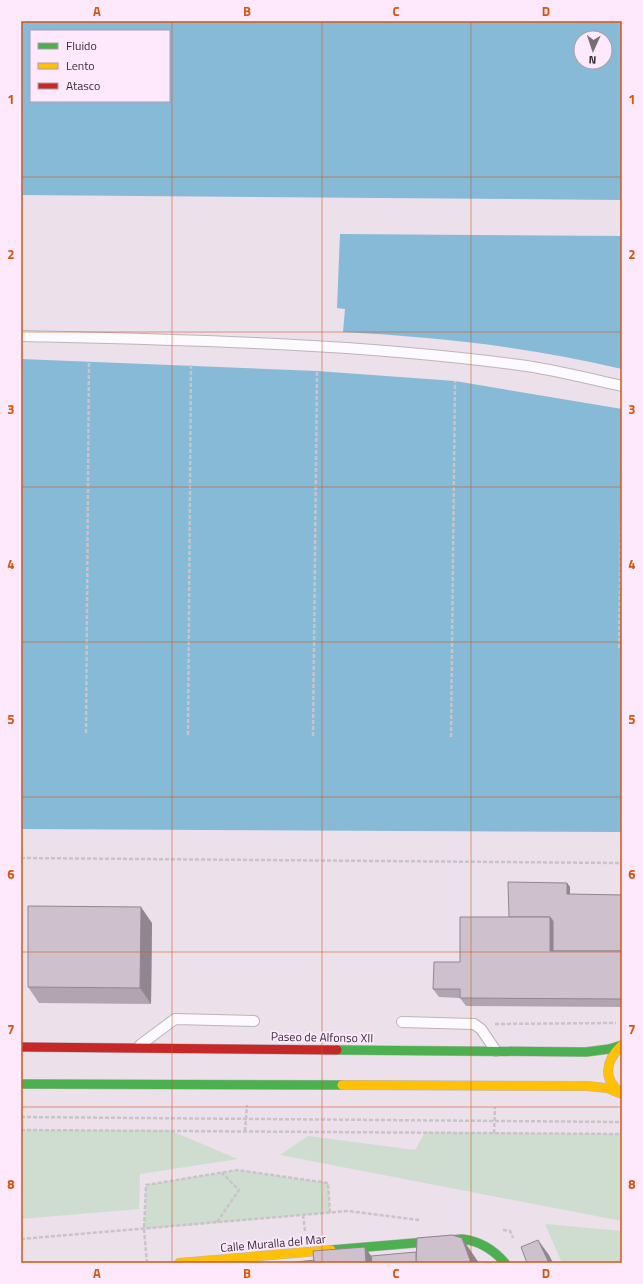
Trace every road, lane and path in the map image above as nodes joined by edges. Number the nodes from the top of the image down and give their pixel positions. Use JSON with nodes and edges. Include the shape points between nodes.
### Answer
{"nodes":[{"id":1,"x":21,"y":336,"type":"edge"},
{"id":2,"x":89,"y":361,"type":"dead end"},
{"id":3,"x":191,"y":365,"type":"dead end"},
{"id":4,"x":317,"y":371,"type":"dead end"},
{"id":5,"x":456,"y":381,"type":"dead end"},
{"id":6,"x":622,"y":386,"type":"edge"},
{"id":7,"x":622,"y":467,"type":"edge"},
{"id":8,"x":619,"y":648,"type":"dead end"},
{"id":9,"x":86,"y":733,"type":"dead end"},
{"id":10,"x":188,"y":736,"type":"dead end"},
{"id":11,"x":313,"y":736,"type":"dead end"},
{"id":12,"x":451,"y":737,"type":"dead end"},
{"id":13,"x":21,"y":858,"type":"edge"},
{"id":14,"x":622,"y":863,"type":"edge"},
{"id":15,"x":254,"y":1020,"type":"dead end"},
{"id":16,"x":402,"y":1022,"type":"dead end"},
{"id":17,"x":622,"y":1024,"type":"edge"},
{"id":18,"x":481,"y":1029,"type":"junction"},
{"id":19,"x":622,"y":1045,"type":"edge"},
{"id":20,"x":21,"y":1047,"type":"edge"},
{"id":21,"x":136,"y":1048,"type":"junction"},
{"id":22,"x":496,"y":1051,"type":"junction"},
{"id":23,"x":21,"y":1084,"type":"edge"},
{"id":24,"x":495,"y":1085,"type":"junction"},
{"id":25,"x":621,"y":1093,"type":"edge"},
{"id":26,"x":21,"y":1117,"type":"edge"},
{"id":27,"x":494,"y":1121,"type":"junction"},
{"id":28,"x":622,"y":1122,"type":"edge"},
{"id":29,"x":21,"y":1130,"type":"edge"},
{"id":30,"x":494,"y":1133,"type":"junction"},
{"id":31,"x":622,"y":1134,"type":"edge"},
{"id":32,"x":221,"y":1172,"type":"junction"},
{"id":33,"x":348,"y":1211,"type":"dead end"},
{"id":34,"x":330,"y":1213,"type":"junction"},
{"id":35,"x":217,"y":1222,"type":"junction"},
{"id":36,"x":144,"y":1229,"type":"junction"},
{"id":37,"x":21,"y":1239,"type":"edge"},
{"id":38,"x":147,"y":1263,"type":"edge"},
{"id":39,"x":179,"y":1263,"type":"edge"},
{"id":40,"x":505,"y":1263,"type":"edge"}],
"edges":[{"from":1,"to":6,"type":"lane","via":[[190,340],[384,350],[528,367]]},
{"from":2,"to":9,"type":"path"},
{"from":3,"to":10,"type":"path"},
{"from":4,"to":11,"type":"path"},
{"from":5,"to":12,"type":"path"},
{"from":7,"to":8,"type":"path"},
{"from":13,"to":14,"type":"path"},
{"from":15,"to":21,"type":"lane","via":[[175,1020]]},
{"from":16,"to":18,"type":"lane","via":[[474,1024]]},
{"from":17,"to":18,"type":"path","via":[[497,1023]]},
{"from":18,"to":22,"type":"lane"},
{"from":19,"to":22,"type":"main road","name":"Paseo de Alfonso XII","via":[[586,1052]]},
{"from":19,"to":25,"type":"main road","via":[[608,1064],[609,1080]]},
{"from":20,"to":21,"type":"main road","name":"Paseo de Alfonso XII"},
{"from":21,"to":22,"type":"main road","name":"Paseo de Alfonso XII"},
{"from":23,"to":24,"type":"main road"},
{"from":24,"to":25,"type":"main road","via":[[597,1086]]},
{"from":24,"to":27,"type":"path"},
{"from":26,"to":27,"type":"path"},
{"from":27,"to":28,"type":"path"},
{"from":27,"to":30,"type":"path"},
{"from":29,"to":30,"type":"path"},
{"from":30,"to":31,"type":"path"},
{"from":32,"to":34,"type":"path","via":[[237,1170],[328,1183]]},
{"from":32,"to":35,"type":"path","via":[[239,1190]]},
{"from":32,"to":36,"type":"path","via":[[146,1185]]},
{"from":33,"to":34,"type":"path"},
{"from":34,"to":35,"type":"path"},
{"from":35,"to":36,"type":"path"},
{"from":36,"to":37,"type":"path"},
{"from":36,"to":38,"type":"path"},
{"from":39,"to":40,"type":"main road","name":"Calle Muralla del Mar","via":[[462,1239],[487,1246]]}]}
